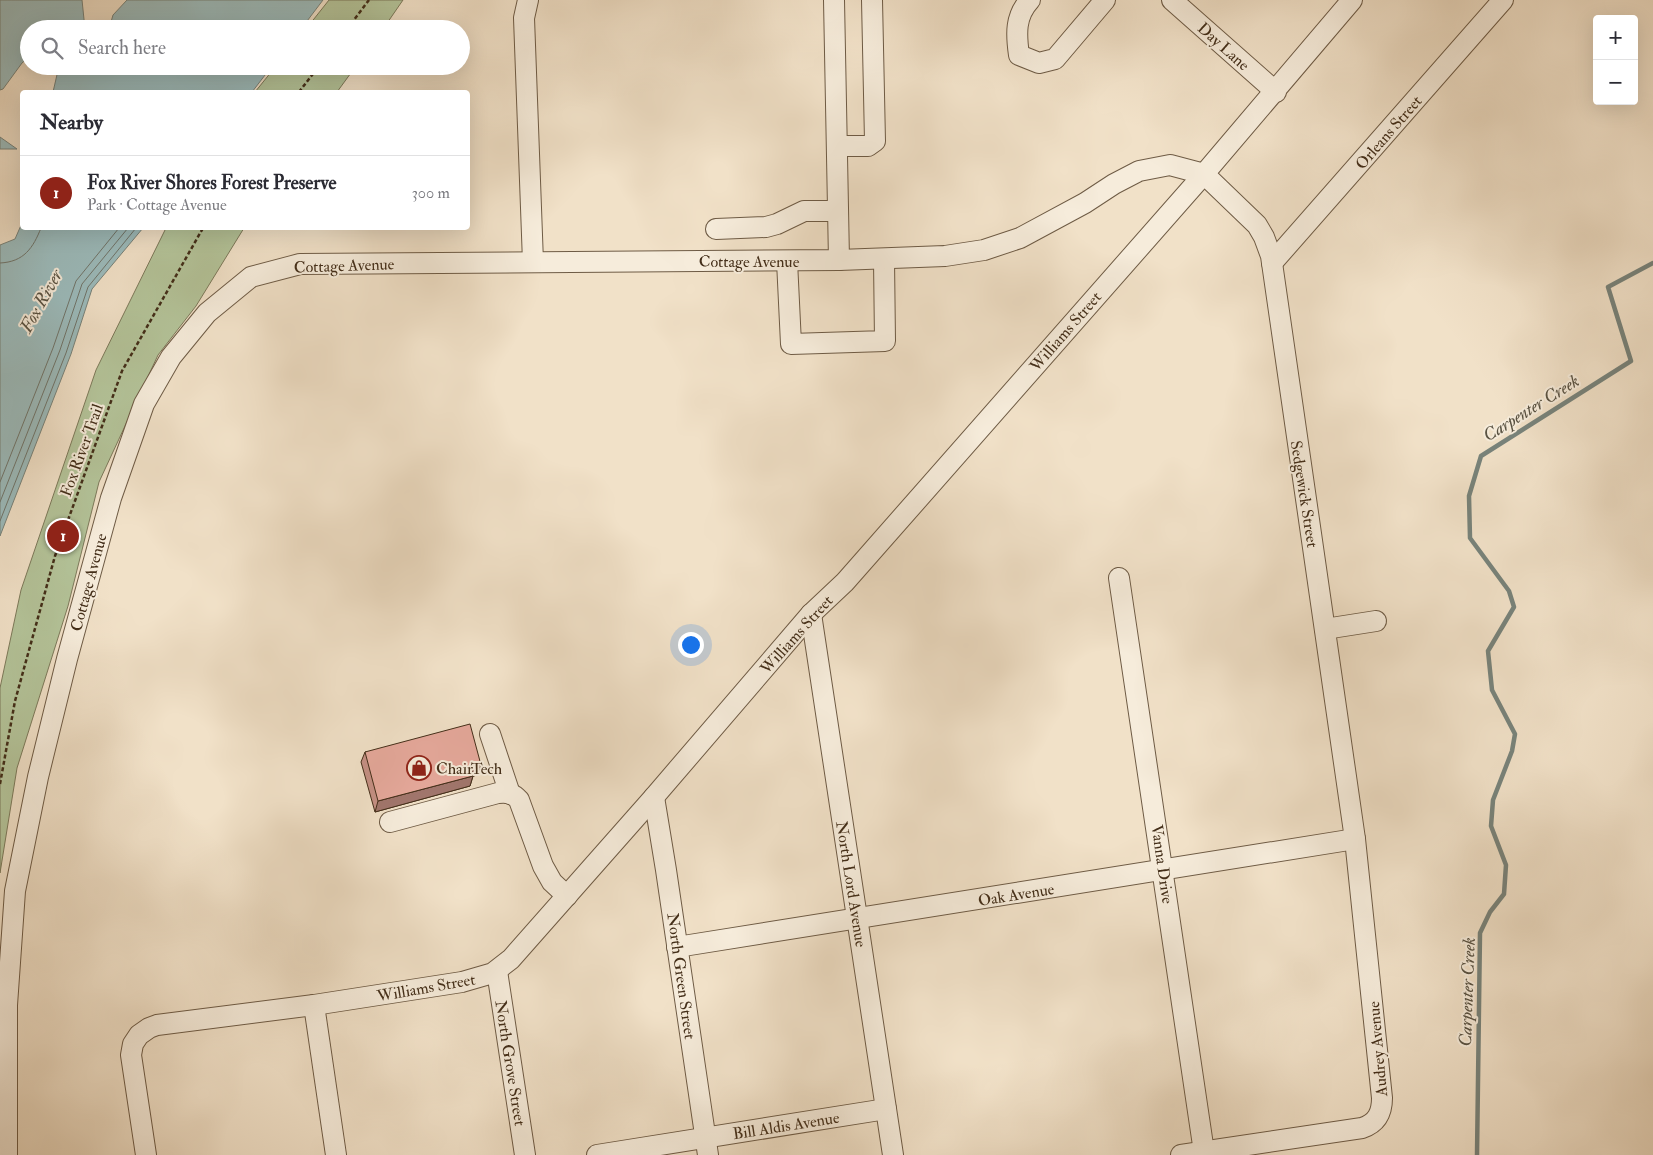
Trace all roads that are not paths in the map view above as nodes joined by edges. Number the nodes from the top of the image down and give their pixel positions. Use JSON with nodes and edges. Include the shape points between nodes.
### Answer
{"nodes":[{"id":1,"x":528,"y":0,"type":"edge"},
{"id":2,"x":834,"y":0,"type":"edge"},
{"id":3,"x":872,"y":0,"type":"edge"},
{"id":4,"x":1030,"y":0,"type":"edge"},
{"id":5,"x":1105,"y":0,"type":"edge"},
{"id":6,"x":1172,"y":0,"type":"edge"},
{"id":7,"x":1352,"y":0,"type":"edge"},
{"id":8,"x":1504,"y":0,"type":"edge"},
{"id":9,"x":1276,"y":92,"type":"junction"},
{"id":10,"x":837,"y":146,"type":"junction"},
{"id":11,"x":1204,"y":174,"type":"junction"},
{"id":12,"x":838,"y":210,"type":"junction"},
{"id":13,"x":716,"y":229,"type":"dead end"},
{"id":14,"x":839,"y":260,"type":"junction"},
{"id":15,"x":884,"y":260,"type":"junction"},
{"id":16,"x":787,"y":261,"type":"junction"},
{"id":17,"x":533,"y":262,"type":"junction"},
{"id":18,"x":1272,"y":263,"type":"junction"},
{"id":19,"x":1119,"y":578,"type":"dead end"},
{"id":20,"x":811,"y":614,"type":"junction"},
{"id":21,"x":1376,"y":621,"type":"dead end"},
{"id":22,"x":1325,"y":629,"type":"junction"},
{"id":23,"x":490,"y":734,"type":"dead end"},
{"id":24,"x":510,"y":794,"type":"junction"},
{"id":25,"x":654,"y":797,"type":"junction"},
{"id":26,"x":390,"y":822,"type":"dead end"},
{"id":27,"x":1355,"y":839,"type":"junction"},
{"id":28,"x":1164,"y":870,"type":"junction"},
{"id":29,"x":567,"y":896,"type":"junction"},
{"id":30,"x":858,"y":920,"type":"junction"},
{"id":31,"x":678,"y":948,"type":"junction"},
{"id":32,"x":497,"y":971,"type":"junction"},
{"id":33,"x":314,"y":1005,"type":"junction"},
{"id":34,"x":886,"y":1109,"type":"junction"},
{"id":35,"x":706,"y":1147,"type":"edge"},
{"id":36,"x":1204,"y":1152,"type":"junction"},
{"id":37,"x":7,"y":1155,"type":"edge"},
{"id":38,"x":146,"y":1155,"type":"edge"},
{"id":39,"x":336,"y":1155,"type":"edge"},
{"id":40,"x":525,"y":1155,"type":"edge"},
{"id":41,"x":597,"y":1155,"type":"edge"},
{"id":42,"x":892,"y":1155,"type":"edge"},
{"id":43,"x":1181,"y":1155,"type":"edge"}],
"edges":[{"from":1,"to":17,"type":"street","via":[[524,18]]},
{"from":2,"to":10,"type":"street"},
{"from":3,"to":10,"type":"street","via":[[875,141],[868,146]]},
{"from":4,"to":5,"type":"street","via":[[1018,20],[1016,36],[1019,55],[1039,63],[1055,59]]},
{"from":6,"to":9,"type":"street","name":"Day Lane"},
{"from":7,"to":9,"type":"street","name":"Williams Street"},
{"from":8,"to":18,"type":"street","name":"Orleans Street"},
{"from":9,"to":11,"type":"street","name":"Williams Street"},
{"from":10,"to":12,"type":"street"},
{"from":11,"to":15,"type":"street","name":"Cottage Avenue","via":[[1170,165],[1140,171],[1020,238],[976,251]]},
{"from":11,"to":18,"type":"street","name":"Sedgewick Street","via":[[1257,225]]},
{"from":11,"to":20,"type":"street","name":"Williams Street","via":[[845,582]]},
{"from":12,"to":13,"type":"street","via":[[804,210],[766,227]]},
{"from":12,"to":14,"type":"street"},
{"from":14,"to":15,"type":"street","name":"Cottage Avenue"},
{"from":14,"to":16,"type":"street","name":"Cottage Avenue"},
{"from":15,"to":16,"type":"street","via":[[885,341],[791,344]]},
{"from":16,"to":17,"type":"street","name":"Cottage Avenue"},
{"from":17,"to":37,"type":"street","name":"Cottage Avenue","via":[[300,264],[251,277],[207,313],[171,357],[144,404],[111,498],[38,777],[15,891],[7,1005]]},
{"from":18,"to":22,"type":"street","name":"Sedgewick Street"},
{"from":19,"to":28,"type":"street","name":"Vanna Drive"},
{"from":20,"to":25,"type":"street","name":"Williams Street"},
{"from":20,"to":30,"type":"street","name":"North Lord Avenue"},
{"from":21,"to":22,"type":"street"},
{"from":22,"to":27,"type":"street","name":"Sedgewick Street"},
{"from":23,"to":24,"type":"street"},
{"from":24,"to":26,"type":"street","via":[[498,793]]},
{"from":24,"to":29,"type":"street","via":[[519,800],[543,866],[552,882]]},
{"from":25,"to":29,"type":"street","name":"Williams Street"},
{"from":25,"to":31,"type":"street","name":"North Green Street"},
{"from":27,"to":28,"type":"street","name":"Oak Avenue"},
{"from":27,"to":36,"type":"street","name":"Audrey Avenue","via":[[1382,1092],[1379,1114],[1371,1124],[1362,1128]]},
{"from":28,"to":30,"type":"street","name":"Oak Avenue"},
{"from":28,"to":36,"type":"street","name":"Vanna Drive"},
{"from":29,"to":32,"type":"street","name":"Williams Street"},
{"from":30,"to":31,"type":"street","name":"Oak Avenue"},
{"from":30,"to":34,"type":"street","name":"North Lord Avenue"},
{"from":31,"to":35,"type":"street","name":"North Green Street"},
{"from":32,"to":33,"type":"street","name":"Williams Street","via":[[462,982]]},
{"from":32,"to":40,"type":"street","name":"North Grove Street"},
{"from":33,"to":38,"type":"street","name":"Williams Street","via":[[157,1024],[137,1038],[131,1059]]},
{"from":33,"to":39,"type":"street"},
{"from":34,"to":35,"type":"street","name":"Bill Aldis Avenue"},
{"from":34,"to":42,"type":"street","name":"North Lord Avenue"},
{"from":35,"to":41,"type":"street","name":"Bill Aldis Avenue"},
{"from":36,"to":43,"type":"street","name":"Audrey Avenue"}]}
